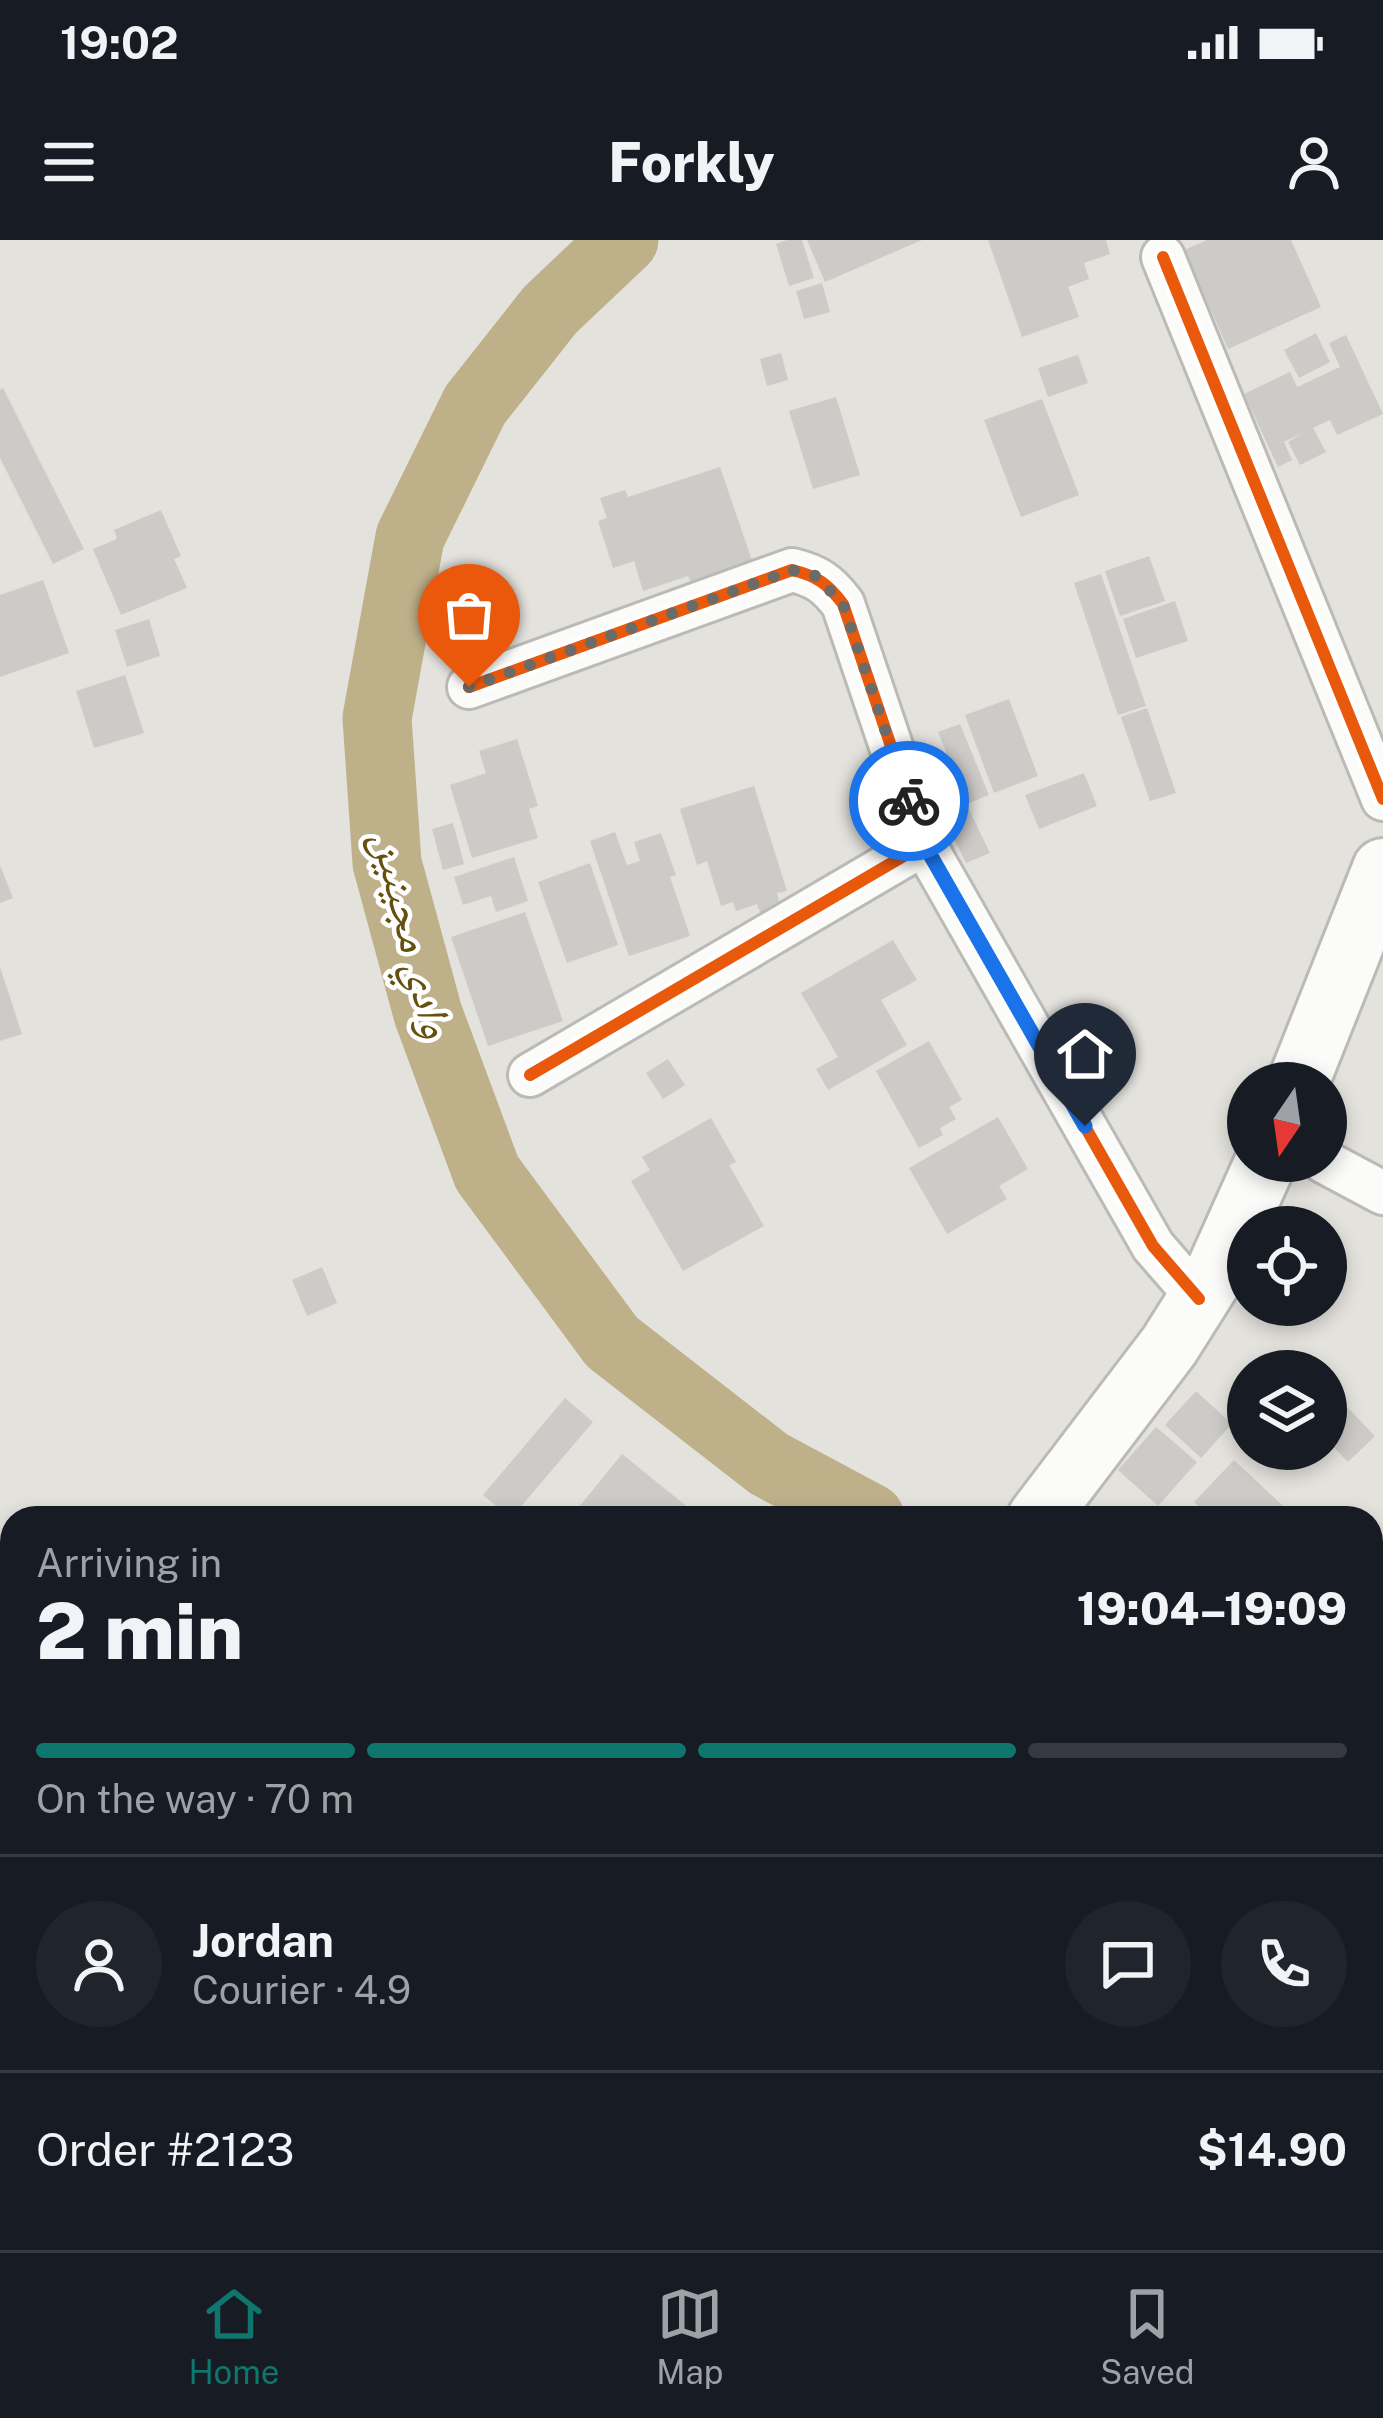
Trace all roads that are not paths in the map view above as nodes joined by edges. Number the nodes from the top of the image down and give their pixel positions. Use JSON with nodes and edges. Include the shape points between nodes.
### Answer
{"nodes":[{"id":1,"x":1163,"y":257,"type":"dead end"},
{"id":2,"x":469,"y":687,"type":"dead end"},
{"id":3,"x":1383,"y":799,"type":"edge"},
{"id":4,"x":924,"y":844,"type":"junction"},
{"id":5,"x":1383,"y":869,"type":"edge"},
{"id":6,"x":1306,"y":1062,"type":"edge"},
{"id":7,"x":530,"y":1075,"type":"dead end"},
{"id":8,"x":1347,"y":1173,"type":"edge"},
{"id":9,"x":1257,"y":1182,"type":"edge"},
{"id":10,"x":1383,"y":1192,"type":"edge"},
{"id":11,"x":1198,"y":1299,"type":"junction"},
{"id":12,"x":1047,"y":1506,"type":"edge"}],
"edges":[{"from":1,"to":3,"type":"street"},
{"from":2,"to":4,"type":"street","via":[[792,570],[816,576],[843,604]]},
{"from":4,"to":7,"type":"street"},
{"from":4,"to":11,"type":"street","via":[[1153,1246]]},
{"from":5,"to":6,"type":"street"},
{"from":8,"to":10,"type":"street"},
{"from":9,"to":11,"type":"street"},
{"from":11,"to":12,"type":"street"}]}
